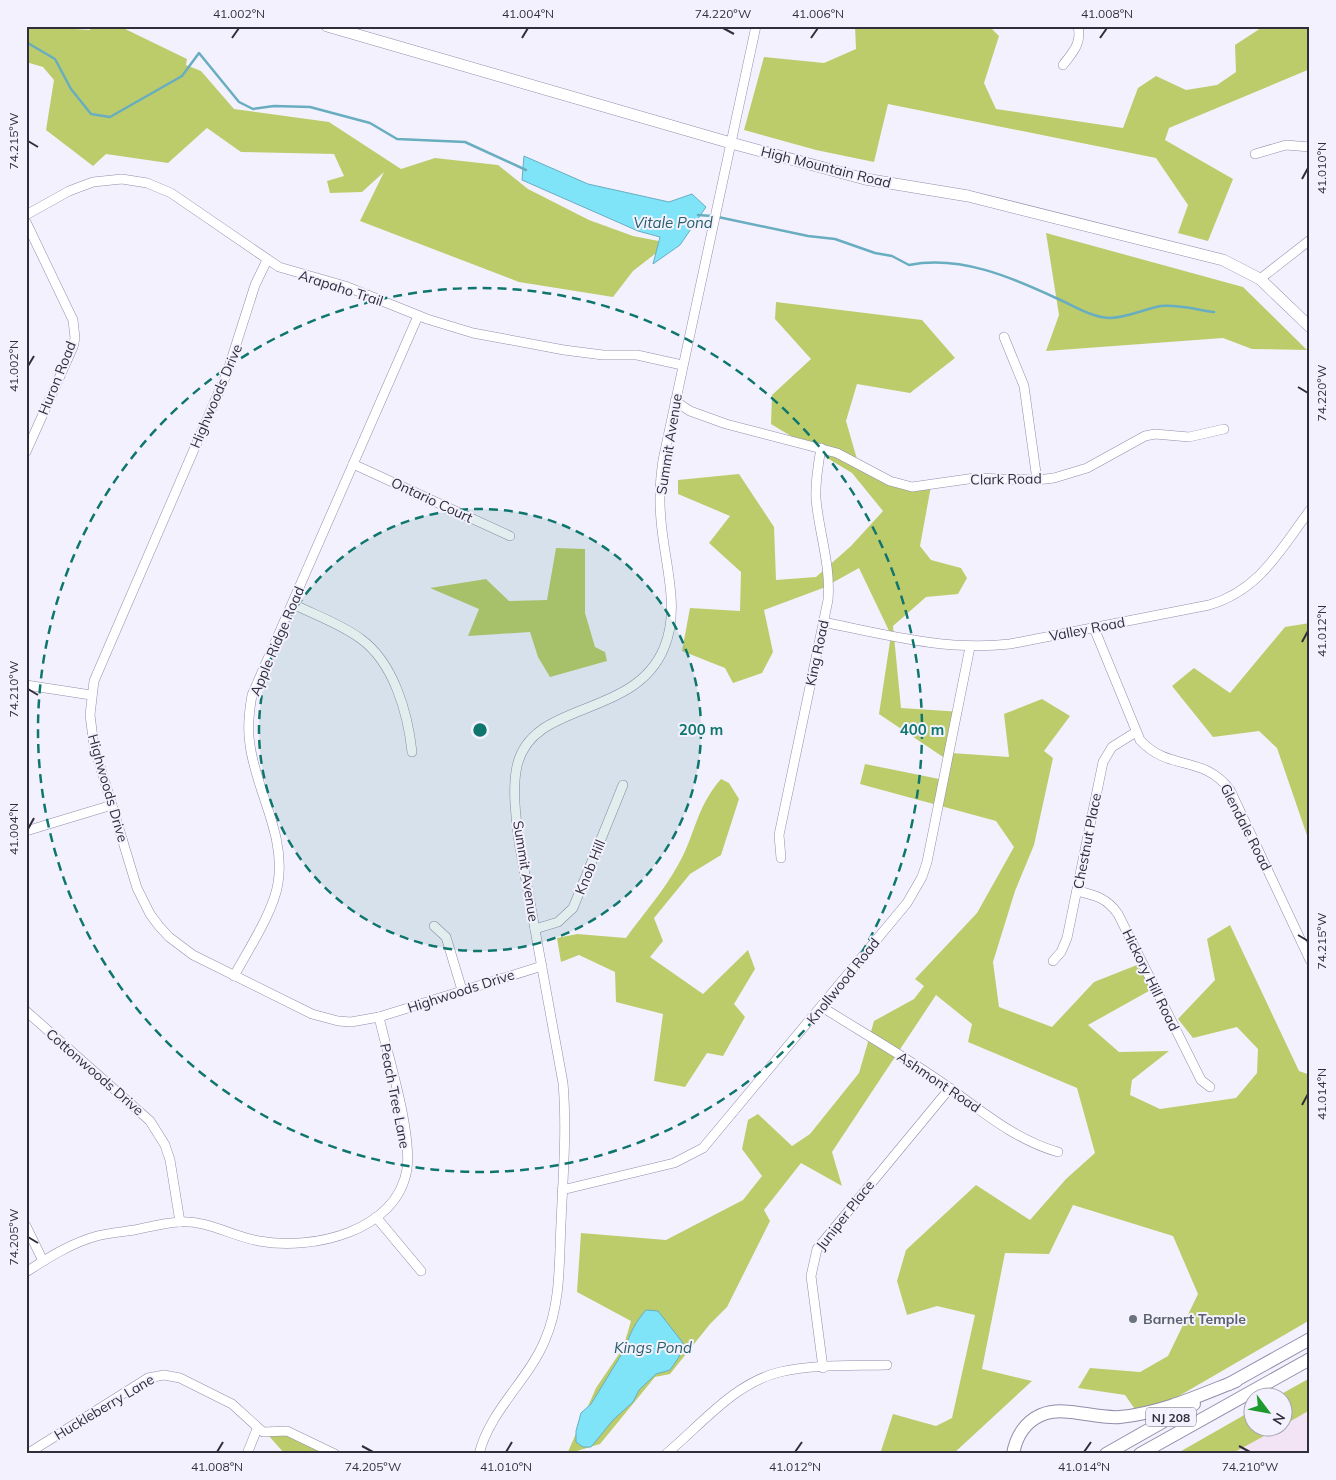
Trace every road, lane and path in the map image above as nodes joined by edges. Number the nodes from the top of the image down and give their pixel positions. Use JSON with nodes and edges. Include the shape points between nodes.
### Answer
{"nodes":[{"id":1,"x":327,"y":26,"type":"edge"},
{"id":2,"x":756,"y":26,"type":"edge"},
{"id":3,"x":1078,"y":26,"type":"edge"},
{"id":4,"x":1063,"y":65,"type":"dead end"},
{"id":5,"x":731,"y":143,"type":"junction"},
{"id":6,"x":1310,"y":147,"type":"edge"},
{"id":7,"x":1256,"y":154,"type":"dead end"},
{"id":8,"x":26,"y":215,"type":"edge"},
{"id":9,"x":26,"y":222,"type":"edge"},
{"id":10,"x":1310,"y":240,"type":"edge"},
{"id":11,"x":267,"y":260,"type":"junction"},
{"id":12,"x":1260,"y":279,"type":"junction"},
{"id":13,"x":418,"y":316,"type":"junction"},
{"id":14,"x":1310,"y":327,"type":"edge"},
{"id":15,"x":1004,"y":337,"type":"dead end"},
{"id":16,"x":682,"y":365,"type":"junction"},
{"id":17,"x":675,"y":401,"type":"junction"},
{"id":18,"x":1224,"y":429,"type":"dead end"},
{"id":19,"x":821,"y":448,"type":"junction"},
{"id":20,"x":26,"y":452,"type":"edge"},
{"id":21,"x":353,"y":464,"type":"junction"},
{"id":22,"x":1037,"y":480,"type":"junction"},
{"id":23,"x":1310,"y":510,"type":"edge"},
{"id":24,"x":510,"y":536,"type":"dead end"},
{"id":25,"x":293,"y":604,"type":"junction"},
{"id":26,"x":823,"y":622,"type":"junction"},
{"id":27,"x":1094,"y":628,"type":"junction"},
{"id":28,"x":970,"y":647,"type":"junction"},
{"id":29,"x":26,"y":685,"type":"edge"},
{"id":30,"x":92,"y":696,"type":"junction"},
{"id":31,"x":1136,"y":732,"type":"junction"},
{"id":32,"x":412,"y":752,"type":"dead end"},
{"id":33,"x":622,"y":785,"type":"dead end"},
{"id":34,"x":112,"y":805,"type":"junction"},
{"id":35,"x":26,"y":831,"type":"edge"},
{"id":36,"x":781,"y":858,"type":"dead end"},
{"id":37,"x":1077,"y":891,"type":"junction"},
{"id":38,"x":434,"y":926,"type":"dead end"},
{"id":39,"x":535,"y":929,"type":"junction"},
{"id":40,"x":1310,"y":960,"type":"edge"},
{"id":41,"x":1053,"y":962,"type":"dead end"},
{"id":42,"x":542,"y":966,"type":"junction"},
{"id":43,"x":234,"y":976,"type":"junction"},
{"id":44,"x":462,"y":990,"type":"junction"},
{"id":45,"x":822,"y":1007,"type":"junction"},
{"id":46,"x":26,"y":1011,"type":"edge"},
{"id":47,"x":379,"y":1017,"type":"junction"},
{"id":48,"x":1210,"y":1087,"type":"dead end"},
{"id":49,"x":950,"y":1088,"type":"junction"},
{"id":50,"x":1058,"y":1152,"type":"dead end"},
{"id":51,"x":562,"y":1190,"type":"junction"},
{"id":52,"x":376,"y":1217,"type":"junction"},
{"id":53,"x":180,"y":1222,"type":"junction"},
{"id":54,"x":26,"y":1226,"type":"edge"},
{"id":55,"x":43,"y":1261,"type":"junction"},
{"id":56,"x":421,"y":1271,"type":"dead end"},
{"id":57,"x":26,"y":1272,"type":"edge"},
{"id":58,"x":1310,"y":1338,"type":"edge"},
{"id":59,"x":1310,"y":1359,"type":"edge"},
{"id":60,"x":887,"y":1365,"type":"dead end"},
{"id":61,"x":823,"y":1368,"type":"junction"},
{"id":62,"x":1236,"y":1381,"type":"junction"},
{"id":63,"x":1258,"y":1388,"type":"edge"},
{"id":64,"x":1244,"y":1396,"type":"edge"},
{"id":65,"x":1244,"y":1396,"type":"edge"},
{"id":66,"x":257,"y":1429,"type":"junction"},
{"id":67,"x":27,"y":1454,"type":"edge"},
{"id":68,"x":247,"y":1454,"type":"edge"},
{"id":69,"x":335,"y":1454,"type":"edge"},
{"id":70,"x":479,"y":1454,"type":"edge"},
{"id":71,"x":666,"y":1454,"type":"edge"},
{"id":72,"x":1013,"y":1454,"type":"edge"},
{"id":73,"x":1106,"y":1454,"type":"edge"},
{"id":74,"x":1140,"y":1454,"type":"edge"},
{"id":75,"x":1153,"y":1454,"type":"edge"}],
"edges":[{"from":1,"to":5,"type":"main road","name":"High Mountain Road"},
{"from":2,"to":5,"type":"street","name":"Summit Avenue"},
{"from":3,"to":4,"type":"street","via":[[1077,47]]},
{"from":5,"to":12,"type":"main road","name":"High Mountain Road","via":[[865,179],[968,196],[1118,233],[1223,260]]},
{"from":5,"to":16,"type":"street","name":"Summit Avenue"},
{"from":6,"to":7,"type":"street","via":[[1286,145]]},
{"from":8,"to":11,"type":"street","name":"Arapaho Trail","via":[[69,191],[93,182],[135,180],[171,193]]},
{"from":9,"to":20,"type":"street","name":"Huron Road","via":[[73,320],[75,338]]},
{"from":10,"to":12,"type":"street"},
{"from":11,"to":13,"type":"street","name":"Arapaho Trail","via":[[294,272],[372,295]]},
{"from":11,"to":30,"type":"street","name":"Highwoods Drive","via":[[255,285],[227,373],[100,664]]},
{"from":12,"to":14,"type":"main road","name":"High Mountain Road"},
{"from":13,"to":16,"type":"street","name":"Arapaho Trail","via":[[473,333],[564,350],[637,355]]},
{"from":13,"to":21,"type":"street","name":"Apple Ridge Road"},
{"from":15,"to":22,"type":"street","via":[[1024,386]]},
{"from":16,"to":17,"type":"street","name":"Summit Avenue"},
{"from":17,"to":19,"type":"street","name":"Clark Road","via":[[690,411],[726,424]]},
{"from":17,"to":39,"type":"street","name":"Summit Avenue","via":[[659,499],[672,608],[664,647],[656,663],[636,685],[541,729],[526,745],[517,765],[518,832]]},
{"from":18,"to":22,"type":"street","name":"Clark Road","via":[[1189,438],[1145,436],[1087,468]]},
{"from":19,"to":22,"type":"street","name":"Clark Road","via":[[852,460],[890,481],[912,487],[989,477]]},
{"from":19,"to":26,"type":"street","name":"King Road","via":[[816,499],[829,585]]},
{"from":21,"to":24,"type":"street","name":"Ontario Court"},
{"from":21,"to":25,"type":"street","name":"Apple Ridge Road"},
{"from":23,"to":27,"type":"street","name":"Valley Road","via":[[1265,572],[1235,596],[1209,605]]},
{"from":25,"to":32,"type":"street","via":[[351,632],[380,658],[393,681],[410,731]]},
{"from":25,"to":43,"type":"street","name":"Apple Ridge Road","via":[[257,680],[248,728],[253,761],[278,845],[278,884],[270,909]]},
{"from":26,"to":28,"type":"street","name":"Valley Road","via":[[923,643]]},
{"from":26,"to":36,"type":"street","name":"King Road","via":[[779,835]]},
{"from":27,"to":28,"type":"street","name":"Valley Road","via":[[1010,644]]},
{"from":27,"to":31,"type":"street","name":"Glendale Road"},
{"from":28,"to":45,"type":"street","name":"Knollwood Road","via":[[922,877],[907,903]]},
{"from":29,"to":30,"type":"street"},
{"from":30,"to":34,"type":"street","name":"Highwoods Drive","via":[[92,738]]},
{"from":31,"to":37,"type":"street","name":"Chestnut Place","via":[[1112,746],[1103,762]]},
{"from":31,"to":40,"type":"street","name":"Glendale Road","via":[[1147,748],[1156,754],[1175,762],[1206,768],[1223,781],[1247,824]]},
{"from":33,"to":39,"type":"street","name":"Knob Hill","via":[[573,908],[558,922]]},
{"from":34,"to":35,"type":"street"},
{"from":34,"to":43,"type":"street","name":"Highwoods Drive","via":[[137,888],[150,914],[180,947]]},
{"from":37,"to":41,"type":"street","name":"Chestnut Place","via":[[1067,938]]},
{"from":37,"to":48,"type":"street","name":"Hickory Hill Road","via":[[1099,896],[1113,906],[1201,1080]]},
{"from":38,"to":44,"type":"street","via":[[446,937]]},
{"from":39,"to":42,"type":"street","name":"Summit Avenue"},
{"from":42,"to":44,"type":"street","name":"Highwoods Drive"},
{"from":42,"to":51,"type":"street","name":"Summit Avenue","via":[[563,1083]]},
{"from":43,"to":47,"type":"street","name":"Highwoods Drive","via":[[325,1019],[351,1022]]},
{"from":44,"to":47,"type":"street","name":"Highwoods Drive"},
{"from":45,"to":49,"type":"street","name":"Ashmont Road"},
{"from":45,"to":51,"type":"street","name":"Knollwood Road","via":[[703,1148],[674,1164]]},
{"from":46,"to":53,"type":"street","name":"Cottonwoods Drive","via":[[150,1121],[170,1160]]},
{"from":47,"to":52,"type":"street","name":"Peach Tree Lane","via":[[408,1158],[400,1190]]},
{"from":49,"to":50,"type":"street","name":"Ashmont Road","via":[[1009,1131]]},
{"from":49,"to":61,"type":"street","name":"Juniper Place","via":[[817,1249],[811,1276]]},
{"from":51,"to":70,"type":"street","name":"Summit Avenue","via":[[557,1292],[552,1321],[538,1355],[495,1417]]},
{"from":52,"to":53,"type":"street","name":"Peach Tree Lane","via":[[336,1236],[289,1244],[257,1241],[207,1224]]},
{"from":52,"to":56,"type":"street"},
{"from":53,"to":55,"type":"street","name":"Peach Tree Lane","via":[[95,1237]]},
{"from":54,"to":55,"type":"street"},
{"from":55,"to":57,"type":"street","name":"Peach Tree Lane"},
{"from":58,"to":62,"type":"highway","number":"NJ 208"},
{"from":59,"to":63,"type":"highway","number":"NJ 208"},
{"from":60,"to":61,"type":"street"},
{"from":61,"to":71,"type":"street","via":[[780,1372],[757,1382],[724,1402]]},
{"from":62,"to":72,"type":"highway","via":[[1172,1406],[1139,1414],[1100,1417],[1049,1413],[1026,1426],[1017,1439]]},
{"from":62,"to":73,"type":"highway","number":"NJ 208"},
{"from":64,"to":74,"type":"highway","number":"NJ 208"},
{"from":65,"to":75,"type":"highway"},
{"from":66,"to":67,"type":"street","name":"Huckleberry Lane","via":[[248,1416],[232,1404],[180,1378],[164,1375],[148,1378]]},
{"from":66,"to":68,"type":"street"},
{"from":66,"to":69,"type":"street","via":[[269,1434],[287,1432]]}]}
